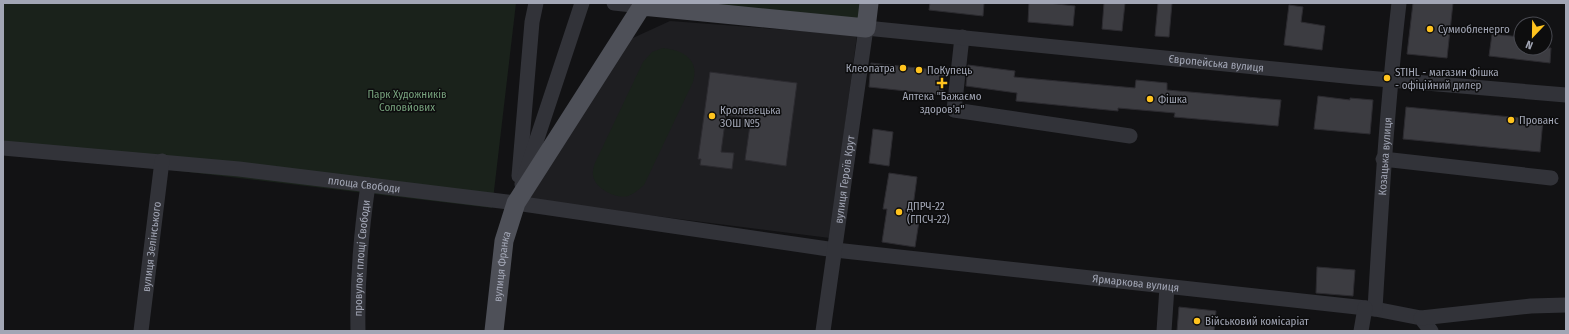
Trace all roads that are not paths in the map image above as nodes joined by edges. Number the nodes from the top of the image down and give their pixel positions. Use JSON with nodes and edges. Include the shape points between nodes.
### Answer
{"nodes":[{"id":1,"x":536,"y":3,"type":"edge"},
{"id":2,"x":582,"y":3,"type":"edge"},
{"id":3,"x":614,"y":3,"type":"edge"},
{"id":4,"x":869,"y":3,"type":"edge"},
{"id":5,"x":1399,"y":3,"type":"edge"},
{"id":6,"x":642,"y":6,"type":"junction"},
{"id":7,"x":866,"y":28,"type":"junction"},
{"id":8,"x":962,"y":37,"type":"junction"},
{"id":9,"x":1391,"y":79,"type":"junction"},
{"id":10,"x":1566,"y":95,"type":"edge"},
{"id":11,"x":1130,"y":136,"type":"dead end"},
{"id":12,"x":3,"y":148,"type":"edge"},
{"id":13,"x":1384,"y":159,"type":"junction"},
{"id":14,"x":162,"y":162,"type":"junction"},
{"id":15,"x":1551,"y":178,"type":"dead end"},
{"id":16,"x":368,"y":185,"type":"junction"},
{"id":17,"x":516,"y":203,"type":"junction"},
{"id":18,"x":834,"y":250,"type":"junction"},
{"id":19,"x":1167,"y":286,"type":"junction"},
{"id":20,"x":1566,"y":305,"type":"edge"},
{"id":21,"x":1370,"y":309,"type":"junction"},
{"id":22,"x":1421,"y":318,"type":"junction"},
{"id":23,"x":141,"y":331,"type":"edge"},
{"id":24,"x":358,"y":331,"type":"edge"},
{"id":25,"x":494,"y":331,"type":"edge"},
{"id":26,"x":823,"y":331,"type":"edge"},
{"id":27,"x":1164,"y":331,"type":"edge"},
{"id":28,"x":1361,"y":331,"type":"edge"},
{"id":29,"x":1431,"y":331,"type":"edge"}],
"edges":[{"from":1,"to":17,"type":"street","via":[[532,22]]},
{"from":2,"to":17,"type":"street"},
{"from":3,"to":6,"type":"street"},
{"from":4,"to":7,"type":"main road"},
{"from":5,"to":9,"type":"street","name":"Козацька вулиця"},
{"from":6,"to":7,"type":"main road"},
{"from":6,"to":17,"type":"main road","name":"вулиця Франка"},
{"from":7,"to":8,"type":"street","name":"Європейська вулиця"},
{"from":7,"to":18,"type":"street","name":"вулиця Героїв Крут"},
{"from":8,"to":9,"type":"street","name":"Європейська вулиця"},
{"from":8,"to":11,"type":"street","via":[[954,110]]},
{"from":9,"to":10,"type":"street","name":"Європейська вулиця"},
{"from":9,"to":13,"type":"street","name":"Козацька вулиця"},
{"from":12,"to":14,"type":"street","name":"площа Свободи"},
{"from":13,"to":15,"type":"street"},
{"from":13,"to":21,"type":"street","name":"Козацька вулиця"},
{"from":14,"to":16,"type":"street","name":"площа Свободи"},
{"from":14,"to":23,"type":"street","name":"вулиця Зелінського"},
{"from":16,"to":17,"type":"street","name":"площа Свободи"},
{"from":16,"to":24,"type":"street","name":"провулок площі Свободи","via":[[362,222],[357,291]]},
{"from":17,"to":18,"type":"street","name":"площа Свободи"},
{"from":17,"to":25,"type":"main road","name":"вулиця Франка","via":[[504,241]]},
{"from":18,"to":19,"type":"street","name":"Ярмаркова вулиця"},
{"from":18,"to":26,"type":"street","name":"вулиця Героїв Крут"},
{"from":19,"to":21,"type":"street","name":"Ярмаркова вулиця"},
{"from":19,"to":27,"type":"street"},
{"from":20,"to":22,"type":"street","name":"Ярмаркова вулиця","via":[[1531,306]]},
{"from":21,"to":22,"type":"street","name":"Ярмаркова вулиця"},
{"from":21,"to":28,"type":"street","name":"Козацька вулиця"},
{"from":22,"to":29,"type":"street"}]}
